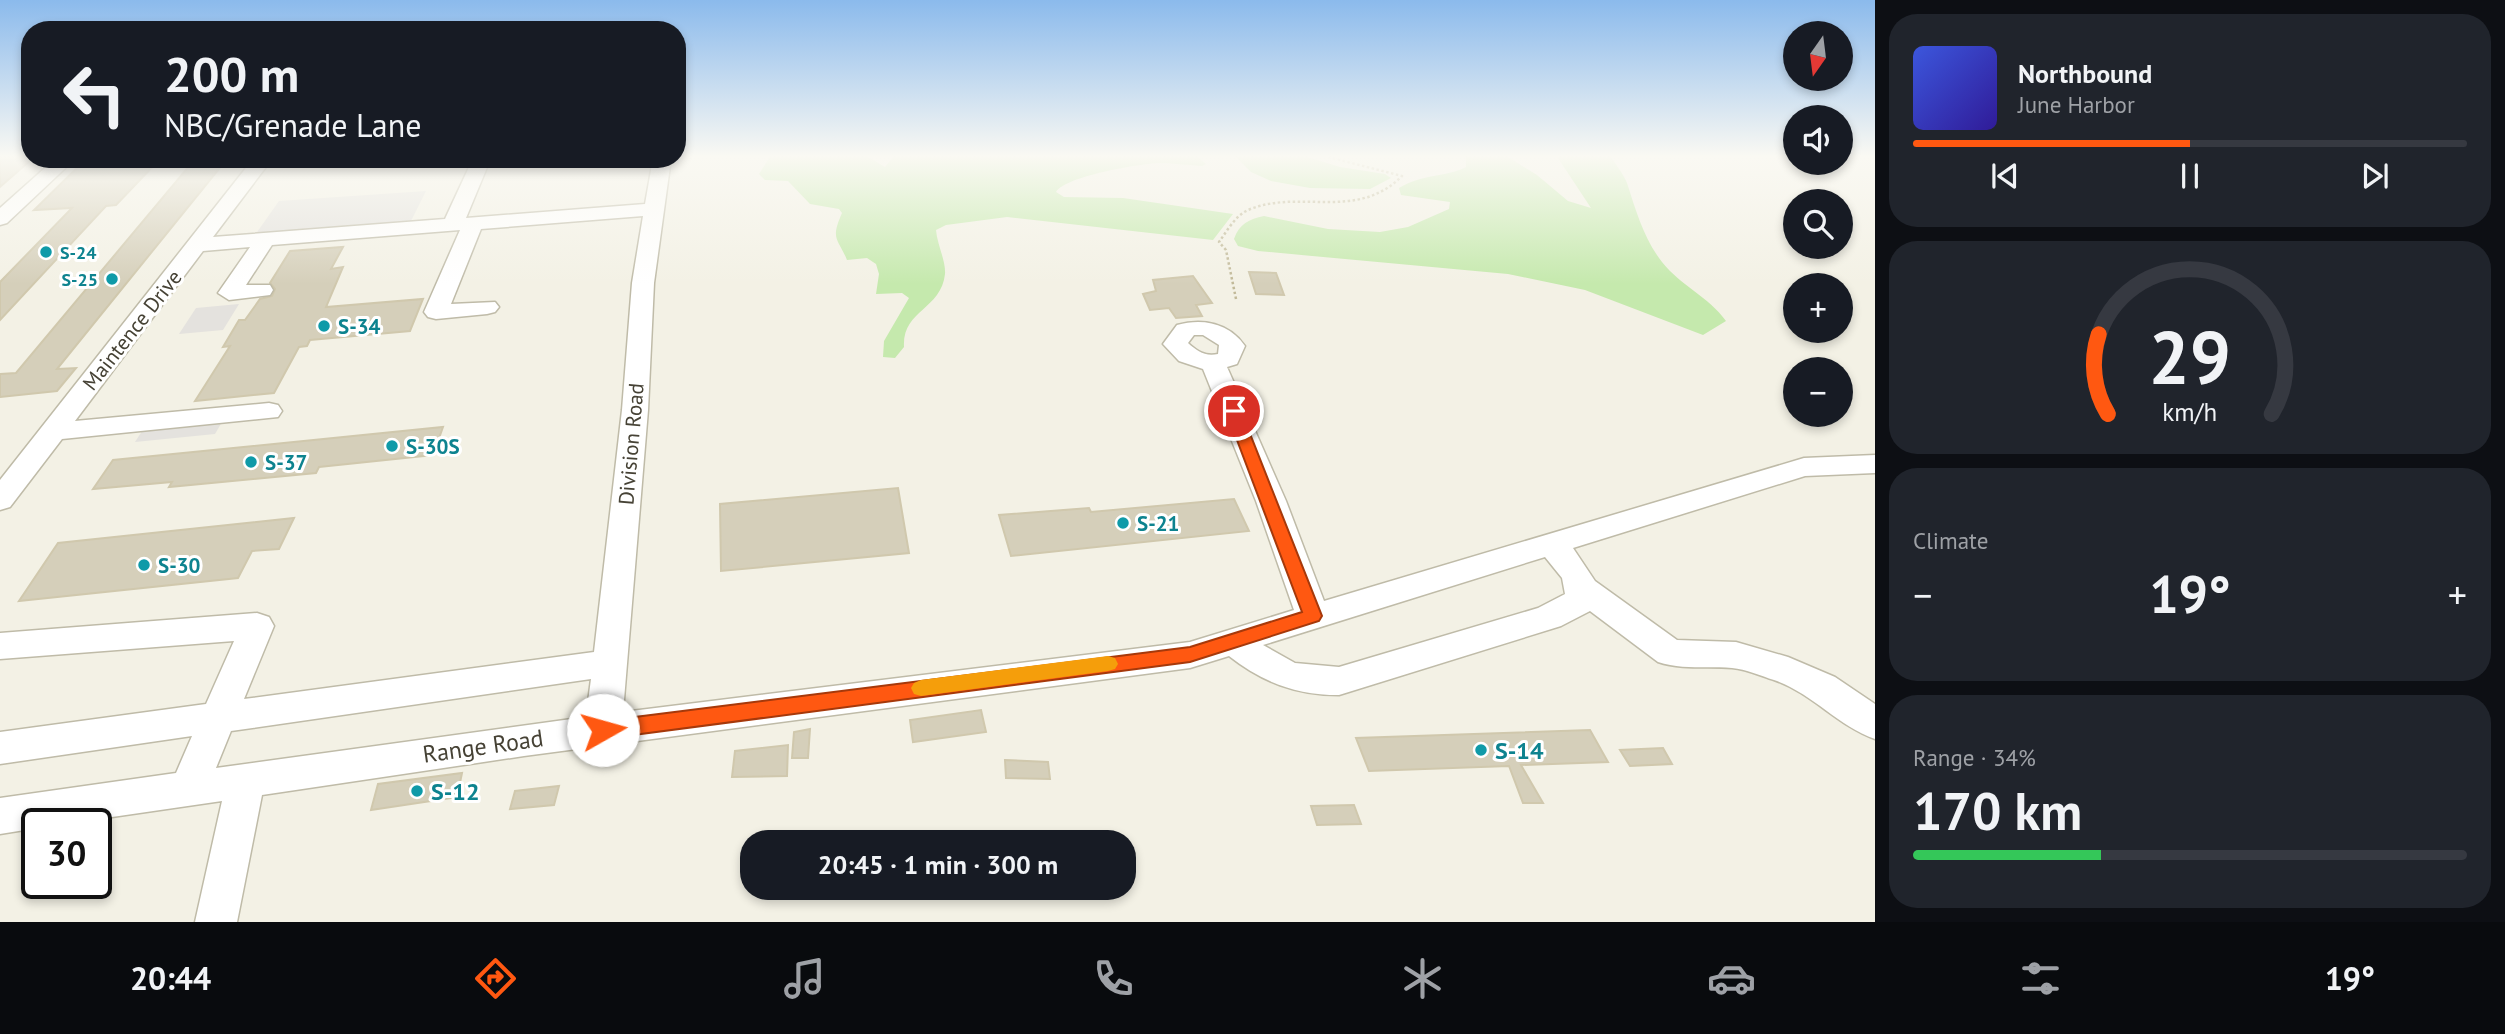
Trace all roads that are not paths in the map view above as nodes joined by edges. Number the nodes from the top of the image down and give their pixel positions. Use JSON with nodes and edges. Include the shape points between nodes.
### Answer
{"nodes":[{"id":1,"x":23,"y":198,"type":"edge"},
{"id":2,"x":233,"y":198,"type":"edge"},
{"id":3,"x":470,"y":198,"type":"edge"},
{"id":4,"x":654,"y":198,"type":"edge"},
{"id":5,"x":512,"y":200,"type":"dead end"},
{"id":6,"x":652,"y":209,"type":"junction"},
{"id":7,"x":0,"y":219,"type":"edge"},
{"id":8,"x":505,"y":220,"type":"junction"},
{"id":9,"x":463,"y":224,"type":"junction"},
{"id":10,"x":265,"y":239,"type":"junction"},
{"id":11,"x":198,"y":244,"type":"junction"},
{"id":12,"x":262,"y":290,"type":"dead end"},
{"id":13,"x":487,"y":307,"type":"dead end"},
{"id":14,"x":1213,"y":363,"type":"dead end"},
{"id":15,"x":269,"y":411,"type":"dead end"},
{"id":16,"x":53,"y":431,"type":"junction"},
{"id":17,"x":1875,"y":464,"type":"edge"},
{"id":18,"x":0,"y":500,"type":"edge"},
{"id":19,"x":1551,"y":543,"type":"junction"},
{"id":20,"x":1584,"y":590,"type":"junction"},
{"id":21,"x":1313,"y":616,"type":"junction"},
{"id":22,"x":1234,"y":642,"type":"junction"},
{"id":23,"x":0,"y":646,"type":"edge"},
{"id":24,"x":610,"y":663,"type":"junction"},
{"id":25,"x":218,"y":717,"type":"junction"},
{"id":26,"x":1875,"y":724,"type":"edge"},
{"id":27,"x":603,"y":730,"type":"junction"},
{"id":28,"x":0,"y":748,"type":"edge"},
{"id":29,"x":246,"y":780,"type":"junction"},
{"id":30,"x":189,"y":788,"type":"junction"},
{"id":31,"x":0,"y":816,"type":"edge"},
{"id":32,"x":216,"y":922,"type":"edge"}],
"edges":[{"from":1,"to":7,"type":"street"},
{"from":2,"to":11,"type":"street","name":"Maintence Drive"},
{"from":3,"to":9,"type":"street"},
{"from":4,"to":6,"type":"street","name":"Division Road"},
{"from":5,"to":8,"type":"street"},
{"from":6,"to":8,"type":"street"},
{"from":6,"to":24,"type":"street","name":"Division Road"},
{"from":8,"to":9,"type":"street"},
{"from":9,"to":10,"type":"street"},
{"from":9,"to":13,"type":"street","via":[[436,312]]},
{"from":10,"to":11,"type":"street"},
{"from":10,"to":12,"type":"street","via":[[229,293]]},
{"from":11,"to":16,"type":"street","name":"Maintence Drive"},
{"from":14,"to":21,"type":"street"},
{"from":15,"to":16,"type":"street"},
{"from":16,"to":18,"type":"street","name":"Maintence Drive"},
{"from":17,"to":19,"type":"street","name":"Range Road","via":[[1804,467]]},
{"from":19,"to":20,"type":"street"},
{"from":19,"to":21,"type":"street","name":"Range Road"},
{"from":20,"to":22,"type":"street","via":[[1580,602],[1549,617],[1339,681],[1311,682],[1285,676]]},
{"from":20,"to":26,"type":"street","via":[[1670,653],[1736,655],[1788,671],[1823,687]]},
{"from":21,"to":22,"type":"street","name":"Range Road"},
{"from":22,"to":27,"type":"street","name":"Range Road","via":[[1190,655]]},
{"from":23,"to":25,"type":"street","via":[[257,626]]},
{"from":24,"to":25,"type":"street"},
{"from":24,"to":27,"type":"street","name":"Division Road"},
{"from":25,"to":28,"type":"street"},
{"from":25,"to":30,"type":"street"},
{"from":27,"to":29,"type":"street","name":"Range Road"},
{"from":29,"to":30,"type":"street","name":"Range Road"},
{"from":29,"to":32,"type":"street"},
{"from":30,"to":31,"type":"street","name":"Range Road"}]}
